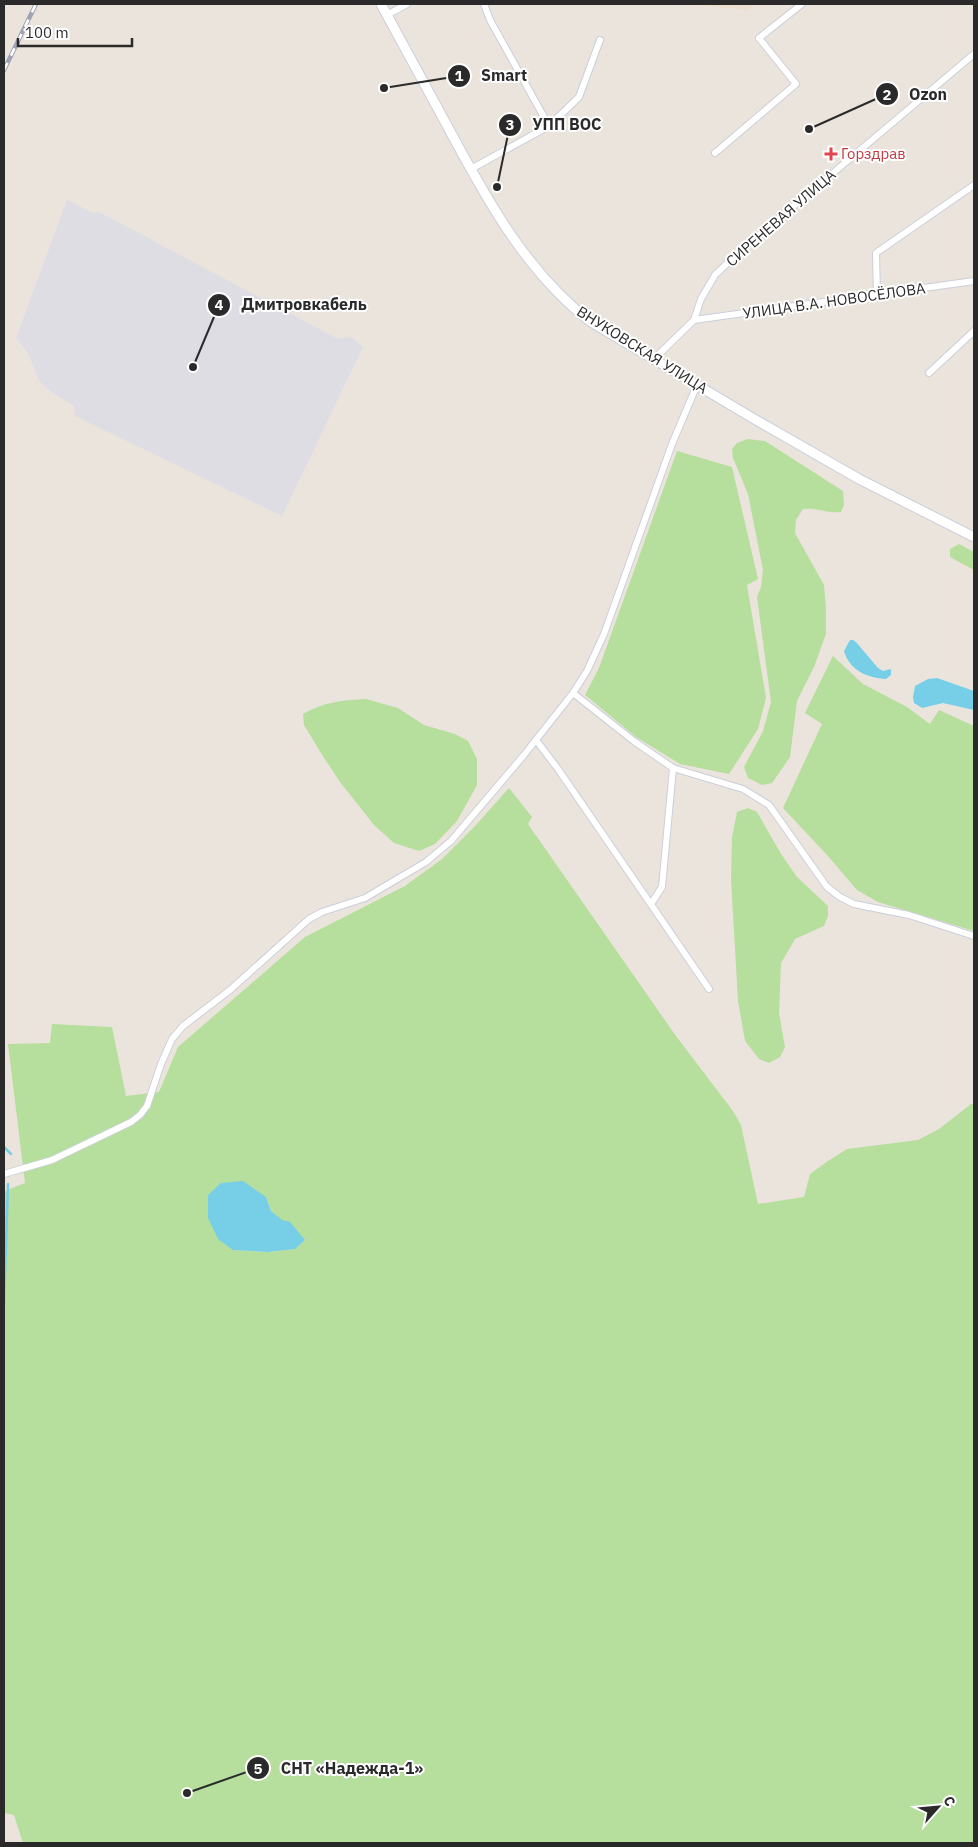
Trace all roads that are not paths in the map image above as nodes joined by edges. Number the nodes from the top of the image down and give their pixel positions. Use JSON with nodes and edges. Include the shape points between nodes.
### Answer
{"nodes":[{"id":1,"x":381,"y":4,"type":"edge"},
{"id":2,"x":407,"y":4,"type":"edge"},
{"id":3,"x":484,"y":4,"type":"edge"},
{"id":4,"x":802,"y":4,"type":"edge"},
{"id":5,"x":388,"y":16,"type":"junction"},
{"id":6,"x":600,"y":40,"type":"dead end"},
{"id":7,"x":974,"y":54,"type":"edge"},
{"id":8,"x":549,"y":126,"type":"junction"},
{"id":9,"x":715,"y":153,"type":"dead end"},
{"id":10,"x":470,"y":170,"type":"junction"},
{"id":11,"x":974,"y":185,"type":"edge"},
{"id":12,"x":974,"y":281,"type":"edge"},
{"id":13,"x":877,"y":295,"type":"junction"},
{"id":14,"x":694,"y":320,"type":"junction"},
{"id":15,"x":974,"y":330,"type":"edge"},
{"id":16,"x":654,"y":359,"type":"junction"},
{"id":17,"x":929,"y":374,"type":"dead end"},
{"id":18,"x":697,"y":385,"type":"junction"},
{"id":19,"x":974,"y":537,"type":"edge"},
{"id":20,"x":573,"y":693,"type":"junction"},
{"id":21,"x":536,"y":740,"type":"junction"},
{"id":22,"x":673,"y":768,"type":"junction"},
{"id":23,"x":651,"y":904,"type":"junction"},
{"id":24,"x":974,"y":936,"type":"edge"},
{"id":25,"x":709,"y":989,"type":"dead end"},
{"id":26,"x":4,"y":1174,"type":"edge"}],
"edges":[{"from":1,"to":5,"type":"main road","name":"ВНУКОВСКАЯ УЛИЦА"},
{"from":2,"to":5,"type":"street"},
{"from":3,"to":8,"type":"street"},
{"from":4,"to":9,"type":"street","via":[[759,38],[796,84]]},
{"from":5,"to":10,"type":"main road","name":"ВНУКОВСКАЯ УЛИЦА"},
{"from":6,"to":8,"type":"street","via":[[579,97]]},
{"from":7,"to":14,"type":"street","name":"СИРЕНЕВАЯ УЛИЦА","via":[[736,254],[715,275],[701,299]]},
{"from":8,"to":10,"type":"street"},
{"from":10,"to":16,"type":"main road","name":"ВНУКОВСКАЯ УЛИЦА","via":[[514,239],[561,296],[591,322]]},
{"from":11,"to":13,"type":"street","via":[[876,253]]},
{"from":12,"to":13,"type":"street","name":"УЛИЦА В.А. НОВОСЁЛОВА"},
{"from":13,"to":14,"type":"street","name":"УЛИЦА В.А. НОВОСЁЛОВА"},
{"from":14,"to":16,"type":"street","name":"СИРЕНЕВАЯ УЛИЦА"},
{"from":15,"to":17,"type":"street"},
{"from":16,"to":18,"type":"main road","name":"ВНУКОВСКАЯ УЛИЦА"},
{"from":18,"to":19,"type":"main road","name":"ВНУКОВСКАЯ УЛИЦА","via":[[859,479]]},
{"from":18,"to":20,"type":"street","via":[[672,444],[604,634]]},
{"from":20,"to":21,"type":"street"},
{"from":20,"to":22,"type":"street"},
{"from":21,"to":23,"type":"street"},
{"from":21,"to":26,"type":"street","via":[[451,841],[426,862],[365,898],[309,919],[230,990],[183,1026],[172,1039],[160,1064],[147,1106],[140,1115],[52,1160]]},
{"from":22,"to":23,"type":"street","via":[[662,887]]},
{"from":22,"to":24,"type":"street","via":[[743,789],[769,805],[826,887],[840,897],[854,904],[909,915]]},
{"from":23,"to":25,"type":"street"}]}
